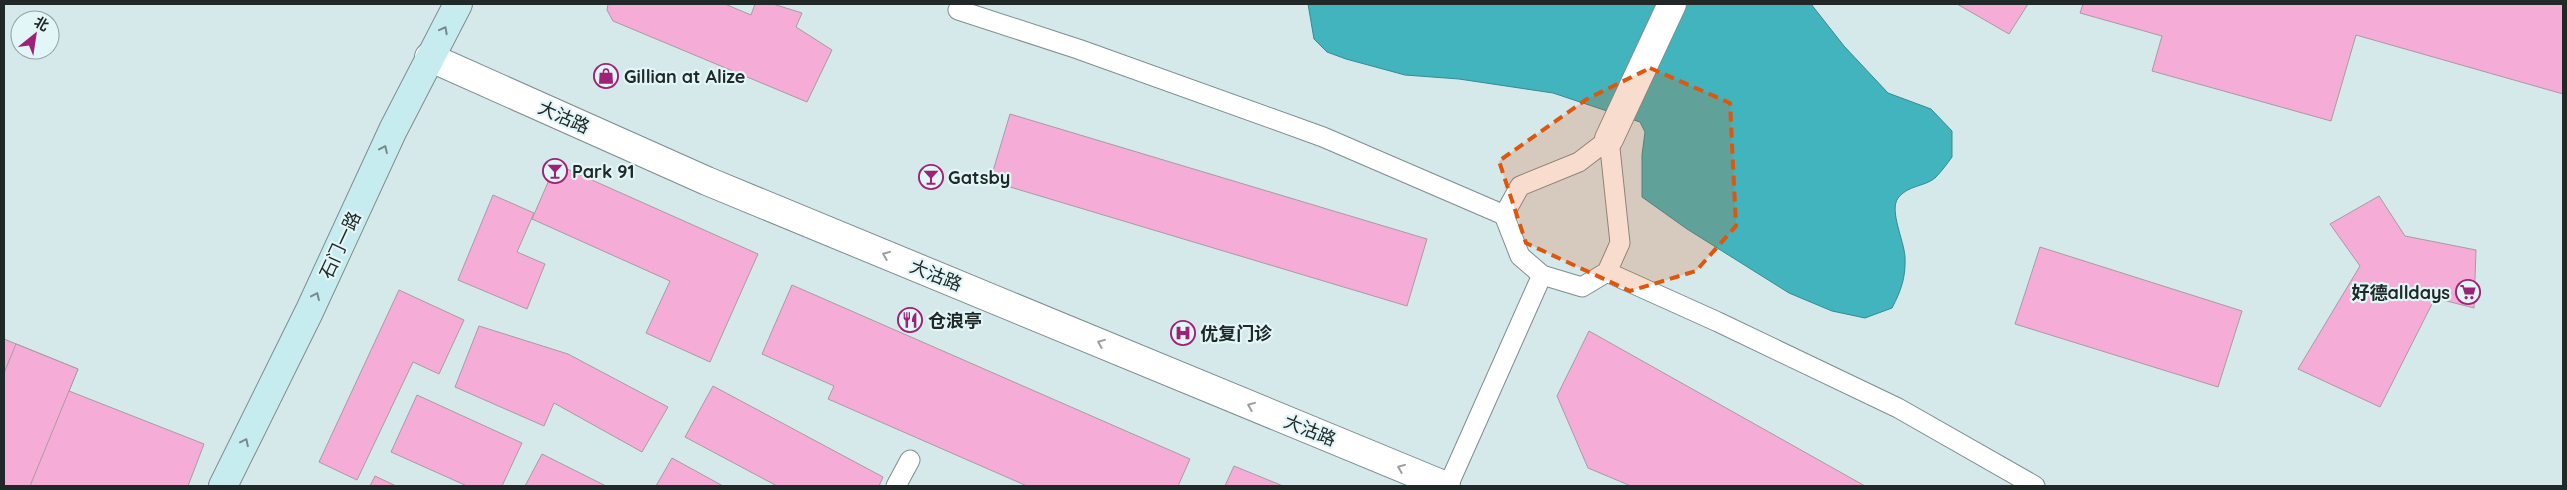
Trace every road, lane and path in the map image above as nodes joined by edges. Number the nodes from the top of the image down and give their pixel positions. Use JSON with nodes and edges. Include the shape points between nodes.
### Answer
{"nodes":[{"id":1,"x":458,"y":4,"type":"edge"},
{"id":2,"x":1672,"y":4,"type":"edge"},
{"id":3,"x":958,"y":10,"type":"dead end"},
{"id":4,"x":429,"y":56,"type":"junction"},
{"id":5,"x":1611,"y":134,"type":"junction"},
{"id":6,"x":1504,"y":215,"type":"junction"},
{"id":7,"x":1607,"y":272,"type":"junction"},
{"id":8,"x":1542,"y":275,"type":"junction"},
{"id":9,"x":910,"y":460,"type":"dead end"},
{"id":10,"x":223,"y":486,"type":"edge"},
{"id":11,"x":896,"y":486,"type":"edge"},
{"id":12,"x":1447,"y":486,"type":"edge"},
{"id":13,"x":2035,"y":486,"type":"edge"}],
"edges":[{"from":4,"to":1,"type":"main road","name":"石门一路","one_way":true},
{"from":2,"to":5,"type":"street"},
{"from":3,"to":6,"type":"lane","via":[[1078,49],[1323,137]]},
{"from":10,"to":4,"type":"main road","name":"石门一路","one_way":true},
{"from":12,"to":4,"type":"street","name":"大沽路","one_way":true,"via":[[707,180]]},
{"from":5,"to":6,"type":"lane","via":[[1579,162],[1520,186]]},
{"from":5,"to":7,"type":"lane","via":[[1620,243]]},
{"from":6,"to":8,"type":"lane","via":[[1520,256]]},
{"from":7,"to":8,"type":"lane","via":[[1582,287]]},
{"from":7,"to":13,"type":"lane","via":[[1898,408]]},
{"from":8,"to":12,"type":"lane"},
{"from":9,"to":11,"type":"lane"}]}
